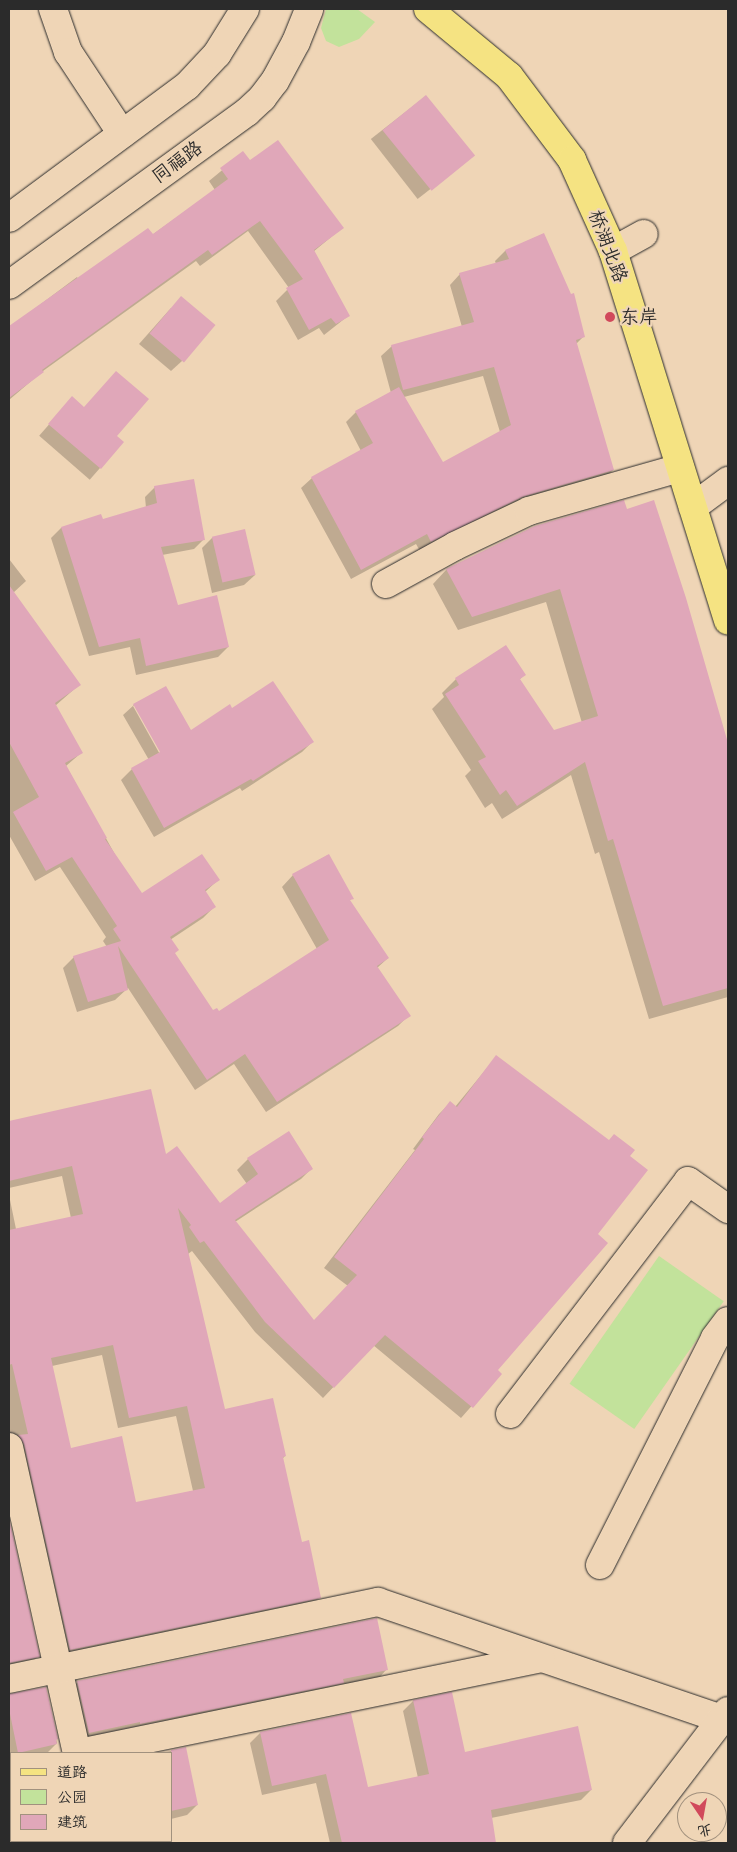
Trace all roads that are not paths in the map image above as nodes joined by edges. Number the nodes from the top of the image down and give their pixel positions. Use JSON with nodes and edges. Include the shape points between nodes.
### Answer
{"nodes":[{"id":1,"x":53,"y":9,"type":"edge"},
{"id":2,"x":245,"y":9,"type":"edge"},
{"id":3,"x":309,"y":9,"type":"edge"},
{"id":4,"x":428,"y":9,"type":"edge"},
{"id":5,"x":122,"y":134,"type":"junction"},
{"id":6,"x":9,"y":218,"type":"edge"},
{"id":7,"x":644,"y":234,"type":"dead end"},
{"id":8,"x":612,"y":251,"type":"junction"},
{"id":9,"x":9,"y":285,"type":"edge"},
{"id":10,"x":680,"y":468,"type":"junction"},
{"id":11,"x":728,"y":480,"type":"edge"},
{"id":12,"x":693,"y":507,"type":"junction"},
{"id":13,"x":386,"y":584,"type":"dead end"},
{"id":14,"x":728,"y":621,"type":"edge"},
{"id":15,"x":728,"y":1209,"type":"edge"},
{"id":16,"x":728,"y":1321,"type":"edge"},
{"id":17,"x":510,"y":1414,"type":"dead end"},
{"id":18,"x":9,"y":1447,"type":"edge"},
{"id":19,"x":600,"y":1565,"type":"dead end"},
{"id":20,"x":541,"y":1658,"type":"junction"},
{"id":21,"x":58,"y":1668,"type":"junction"},
{"id":22,"x":9,"y":1679,"type":"edge"},
{"id":23,"x":725,"y":1715,"type":"edge"},
{"id":24,"x":78,"y":1752,"type":"edge"},
{"id":25,"x":83,"y":1752,"type":"edge"},
{"id":26,"x":627,"y":1843,"type":"edge"}],
"edges":[{"from":1,"to":5,"type":"street","via":[[68,52]]},
{"from":2,"to":5,"type":"street","via":[[202,71],[187,86]]},
{"from":3,"to":9,"type":"street","name":"同福路","via":[[275,81],[247,112]]},
{"from":4,"to":8,"type":"main road","name":"桥湖北路","via":[[509,76],[572,160]]},
{"from":5,"to":6,"type":"street"},
{"from":7,"to":8,"type":"street"},
{"from":8,"to":10,"type":"main road","name":"桥湖北路"},
{"from":10,"to":12,"type":"main road","name":"桥湖北路"},
{"from":10,"to":13,"type":"street","via":[[528,511]]},
{"from":11,"to":12,"type":"street"},
{"from":12,"to":14,"type":"main road","name":"桥湖北路"},
{"from":15,"to":17,"type":"street","via":[[688,1181]]},
{"from":16,"to":19,"type":"street","via":[[715,1338]]},
{"from":18,"to":21,"type":"street"},
{"from":20,"to":21,"type":"street","via":[[378,1602]]},
{"from":20,"to":23,"type":"street"},
{"from":20,"to":25,"type":"street"},
{"from":21,"to":22,"type":"street"},
{"from":21,"to":24,"type":"street"},
{"from":23,"to":26,"type":"street"}]}
